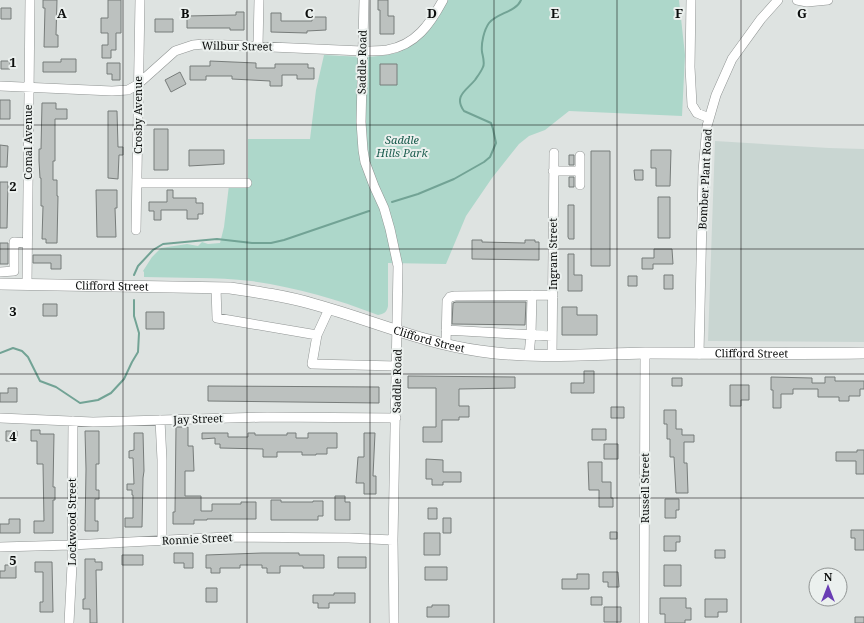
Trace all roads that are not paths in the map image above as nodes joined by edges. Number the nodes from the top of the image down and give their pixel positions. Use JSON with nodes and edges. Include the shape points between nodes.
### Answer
{"nodes":[{"id":1,"x":30,"y":0,"type":"edge"},
{"id":2,"x":140,"y":0,"type":"edge"},
{"id":3,"x":259,"y":0,"type":"edge"},
{"id":4,"x":364,"y":0,"type":"edge"},
{"id":5,"x":443,"y":0,"type":"edge"},
{"id":6,"x":691,"y":0,"type":"edge"},
{"id":7,"x":778,"y":0,"type":"edge"},
{"id":8,"x":797,"y":0,"type":"edge"},
{"id":9,"x":828,"y":0,"type":"edge"},
{"id":10,"x":258,"y":46,"type":"junction"},
{"id":11,"x":362,"y":51,"type":"junction"},
{"id":12,"x":137,"y":85,"type":"junction"},
{"id":13,"x":0,"y":86,"type":"edge"},
{"id":14,"x":28,"y":88,"type":"junction"},
{"id":15,"x":709,"y":118,"type":"junction"},
{"id":16,"x":554,"y":153,"type":"dead end"},
{"id":17,"x":580,"y":156,"type":"dead end"},
{"id":18,"x":554,"y":171,"type":"junction"},
{"id":19,"x":580,"y":171,"type":"junction"},
{"id":20,"x":137,"y":183,"type":"junction"},
{"id":21,"x":247,"y":183,"type":"dead end"},
{"id":22,"x":580,"y":185,"type":"dead end"},
{"id":23,"x":136,"y":230,"type":"dead end"},
{"id":24,"x":27,"y":243,"type":"junction"},
{"id":25,"x":0,"y":272,"type":"edge"},
{"id":26,"x":0,"y":284,"type":"edge"},
{"id":27,"x":27,"y":285,"type":"junction"},
{"id":28,"x":216,"y":288,"type":"junction"},
{"id":29,"x":532,"y":295,"type":"junction"},
{"id":30,"x":553,"y":295,"type":"junction"},
{"id":31,"x":329,"y":309,"type":"junction"},
{"id":32,"x":446,"y":330,"type":"junction"},
{"id":33,"x":398,"y":332,"type":"junction"},
{"id":34,"x":531,"y":334,"type":"junction"},
{"id":35,"x":317,"y":335,"type":"junction"},
{"id":36,"x":552,"y":336,"type":"junction"},
{"id":37,"x":446,"y":345,"type":"junction"},
{"id":38,"x":864,"y":353,"type":"edge"},
{"id":39,"x":529,"y":354,"type":"junction"},
{"id":40,"x":645,"y":354,"type":"junction"},
{"id":41,"x":699,"y":354,"type":"junction"},
{"id":42,"x":552,"y":356,"type":"junction"},
{"id":43,"x":397,"y":366,"type":"junction"},
{"id":44,"x":0,"y":418,"type":"edge"},
{"id":45,"x":396,"y":418,"type":"junction"},
{"id":46,"x":160,"y":420,"type":"junction"},
{"id":47,"x":73,"y":421,"type":"junction"},
{"id":48,"x":162,"y":540,"type":"junction"},
{"id":49,"x":394,"y":540,"type":"junction"},
{"id":50,"x":71,"y":545,"type":"junction"},
{"id":51,"x":0,"y":547,"type":"edge"},
{"id":52,"x":70,"y":623,"type":"edge"},
{"id":53,"x":394,"y":623,"type":"edge"},
{"id":54,"x":644,"y":623,"type":"edge"}],
"edges":[{"from":1,"to":14,"type":"street","name":"Comal Avenue"},
{"from":2,"to":12,"type":"street","name":"Crosby Avenue"},
{"from":3,"to":10,"type":"street"},
{"from":4,"to":11,"type":"street","name":"Saddle Road"},
{"from":5,"to":11,"type":"street","name":"Wilbur Street","via":[[430,22],[415,38],[395,48]]},
{"from":6,"to":15,"type":"street","via":[[692,105],[698,113]]},
{"from":7,"to":15,"type":"street","name":"Bomber Plant Road","via":[[732,59]]},
{"from":8,"to":9,"type":"street"},
{"from":10,"to":11,"type":"street","name":"Wilbur Street"},
{"from":10,"to":12,"type":"street","name":"Wilbur Street","via":[[204,44],[184,48],[175,51]]},
{"from":11,"to":33,"type":"street","name":"Saddle Road","via":[[363,150],[384,208],[396,255]]},
{"from":12,"to":14,"type":"street","name":"Wilbur Street","via":[[120,91]]},
{"from":12,"to":20,"type":"street","name":"Crosby Avenue"},
{"from":13,"to":14,"type":"street","name":"Wilbur Street"},
{"from":14,"to":24,"type":"street","name":"Comal Avenue"},
{"from":15,"to":41,"type":"street","name":"Bomber Plant Road","via":[[703,171]]},
{"from":16,"to":18,"type":"street","name":"Ingram Street"},
{"from":17,"to":19,"type":"street"},
{"from":18,"to":19,"type":"street"},
{"from":18,"to":30,"type":"street","name":"Ingram Street"},
{"from":19,"to":22,"type":"street"},
{"from":20,"to":21,"type":"street"},
{"from":20,"to":23,"type":"street","name":"Crosby Avenue"},
{"from":24,"to":25,"type":"street","via":[[14,242],[14,271]]},
{"from":24,"to":27,"type":"street","name":"Comal Avenue"},
{"from":26,"to":27,"type":"main road","name":"Clifford Street"},
{"from":27,"to":28,"type":"main road","name":"Clifford Street"},
{"from":28,"to":31,"type":"main road","name":"Clifford Street","via":[[258,292]]},
{"from":28,"to":35,"type":"street","via":[[217,318]]},
{"from":29,"to":30,"type":"street"},
{"from":29,"to":32,"type":"street","via":[[450,297],[447,301]]},
{"from":29,"to":34,"type":"street"},
{"from":30,"to":36,"type":"street","name":"Ingram Street"},
{"from":31,"to":33,"type":"main road","name":"Clifford Street"},
{"from":31,"to":35,"type":"street"},
{"from":32,"to":34,"type":"street"},
{"from":32,"to":37,"type":"street"},
{"from":33,"to":37,"type":"main road","name":"Clifford Street"},
{"from":33,"to":43,"type":"street","name":"Saddle Road"},
{"from":34,"to":36,"type":"street"},
{"from":34,"to":39,"type":"street"},
{"from":35,"to":43,"type":"street","via":[[312,364]]},
{"from":36,"to":42,"type":"street","name":"Ingram Street"},
{"from":37,"to":39,"type":"main road","name":"Clifford Street","via":[[481,351]]},
{"from":38,"to":41,"type":"main road","name":"Clifford Street"},
{"from":39,"to":42,"type":"main road","name":"Clifford Street"},
{"from":40,"to":41,"type":"main road","name":"Clifford Street"},
{"from":40,"to":42,"type":"main road","name":"Clifford Street"},
{"from":40,"to":54,"type":"street","name":"Russell Street"},
{"from":43,"to":45,"type":"street","name":"Saddle Road"},
{"from":44,"to":47,"type":"street","name":"Jay Street"},
{"from":45,"to":46,"type":"street","name":"Jay Street","via":[[267,417]]},
{"from":45,"to":49,"type":"street","name":"Saddle Road"},
{"from":46,"to":47,"type":"street","name":"Jay Street"},
{"from":46,"to":48,"type":"street"},
{"from":47,"to":50,"type":"street","name":"Lockwood Street"},
{"from":48,"to":49,"type":"street","name":"Ronnie Street","via":[[227,537]]},
{"from":48,"to":50,"type":"street","name":"Ronnie Street"},
{"from":49,"to":53,"type":"street","name":"Saddle Road"},
{"from":50,"to":51,"type":"street","name":"Ronnie Street"},
{"from":50,"to":52,"type":"street","name":"Lockwood Street"}]}
